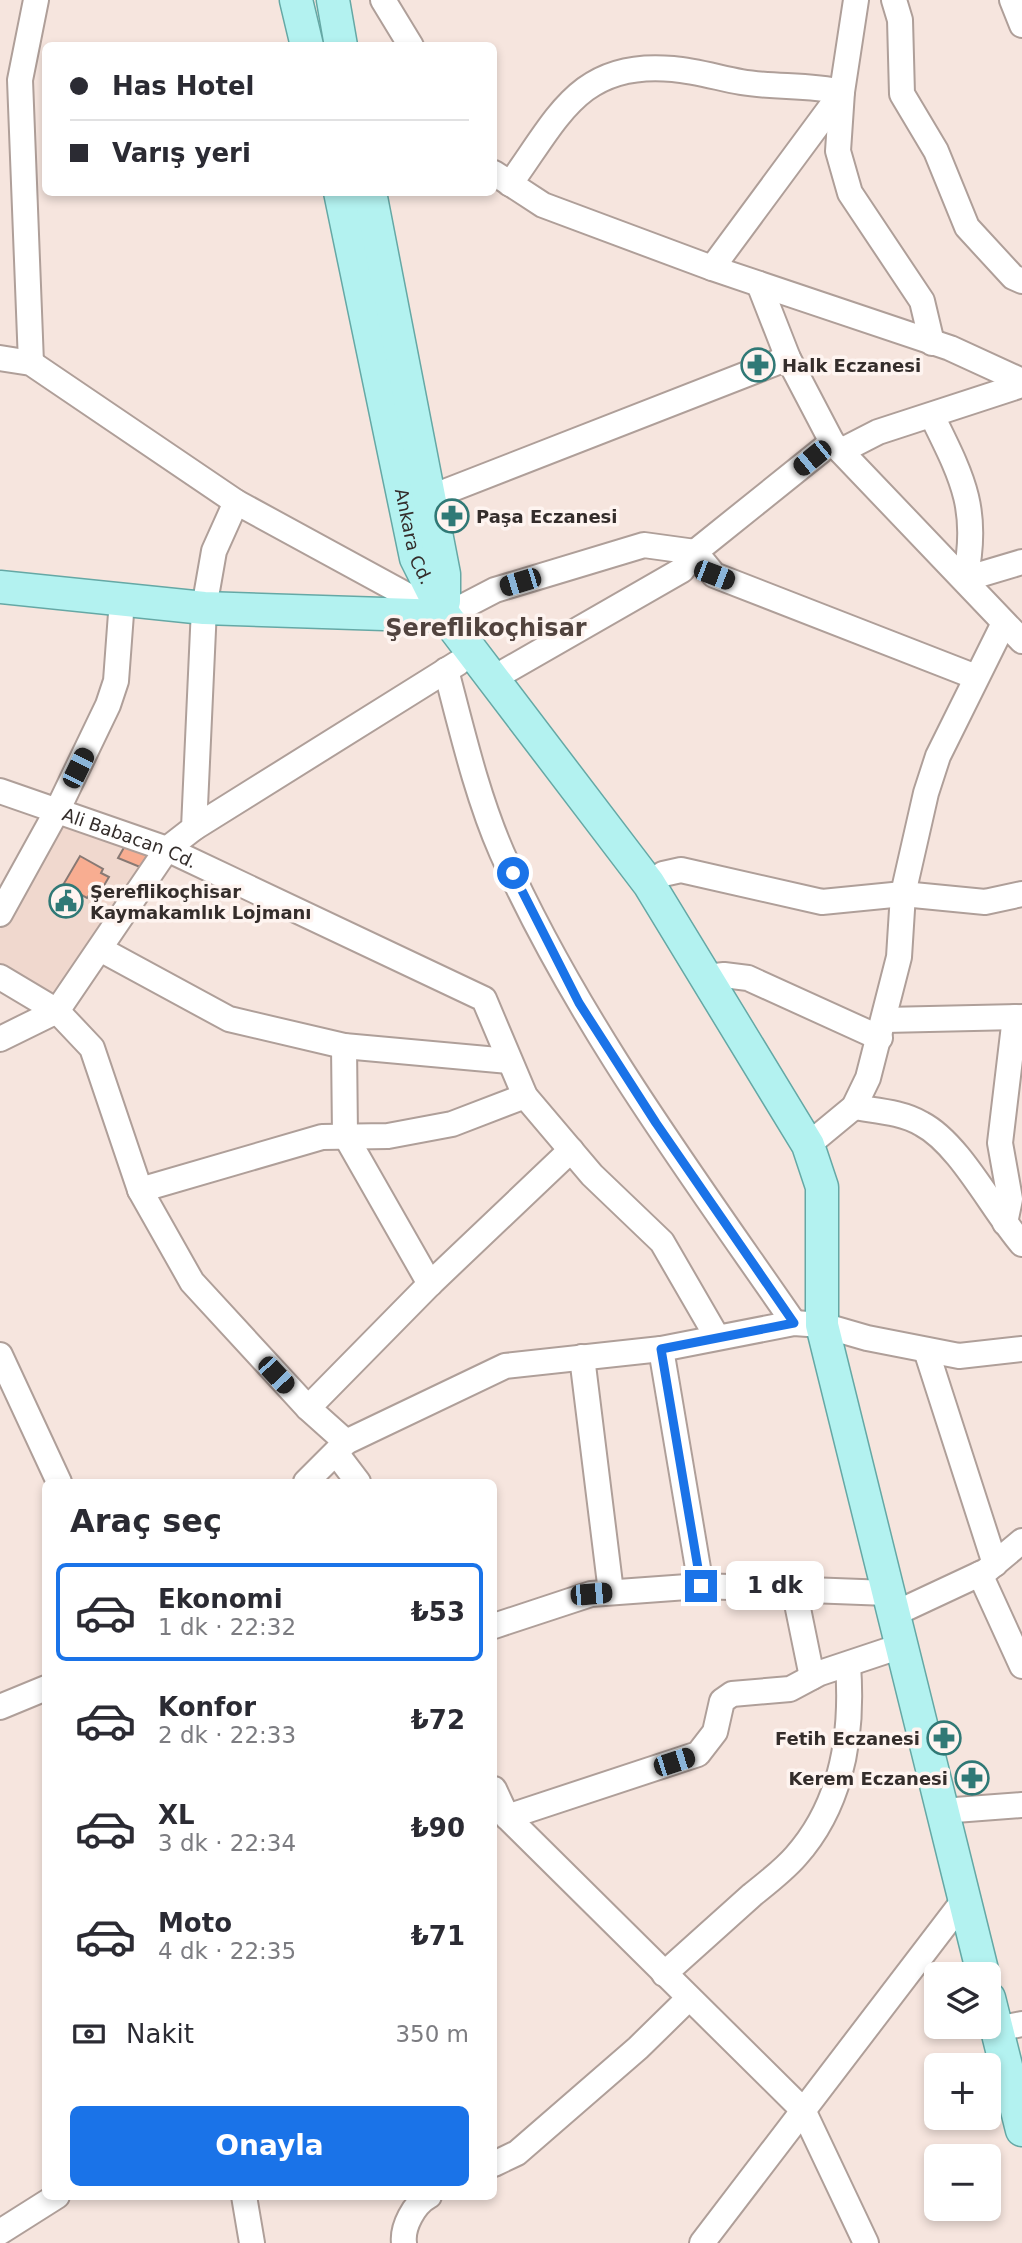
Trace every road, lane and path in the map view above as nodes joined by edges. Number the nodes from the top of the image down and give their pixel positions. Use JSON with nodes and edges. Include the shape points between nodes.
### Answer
{"nodes":[{"id":1,"x":36,"y":0,"type":"edge"},
{"id":2,"x":296,"y":0,"type":"edge"},
{"id":3,"x":333,"y":0,"type":"edge"},
{"id":4,"x":383,"y":0,"type":"edge"},
{"id":5,"x":856,"y":0,"type":"edge"},
{"id":6,"x":894,"y":0,"type":"edge"},
{"id":7,"x":1012,"y":0,"type":"edge"},
{"id":8,"x":1022,"y":25,"type":"edge"},
{"id":9,"x":306,"y":42,"type":"edge"},
{"id":10,"x":340,"y":42,"type":"edge"},
{"id":11,"x":409,"y":42,"type":"edge"},
{"id":12,"x":10,"y":83,"type":"edge"},
{"id":13,"x":842,"y":92,"type":"junction"},
{"id":14,"x":502,"y":178,"type":"edge"},
{"id":15,"x":341,"y":196,"type":"edge"},
{"id":16,"x":371,"y":196,"type":"edge"},
{"id":17,"x":712,"y":268,"type":"junction"},
{"id":18,"x":1022,"y":281,"type":"edge"},
{"id":19,"x":759,"y":284,"type":"junction"},
{"id":20,"x":932,"y":342,"type":"junction"},
{"id":21,"x":0,"y":358,"type":"edge"},
{"id":22,"x":788,"y":358,"type":"junction"},
{"id":23,"x":31,"y":363,"type":"junction"},
{"id":24,"x":1022,"y":383,"type":"edge"},
{"id":25,"x":932,"y":416,"type":"junction"},
{"id":26,"x":836,"y":446,"type":"junction"},
{"id":27,"x":429,"y":498,"type":"junction"},
{"id":28,"x":236,"y":502,"type":"junction"},
{"id":29,"x":695,"y":552,"type":"junction"},
{"id":30,"x":1022,"y":562,"type":"edge"},
{"id":31,"x":965,"y":579,"type":"junction"},
{"id":32,"x":0,"y":587,"type":"edge"},
{"id":33,"x":122,"y":600,"type":"junction"},
{"id":34,"x":204,"y":608,"type":"junction"},
{"id":35,"x":445,"y":616,"type":"junction"},
{"id":36,"x":1004,"y":623,"type":"junction"},
{"id":37,"x":1022,"y":641,"type":"edge"},
{"id":38,"x":473,"y":653,"type":"junction"},
{"id":39,"x":446,"y":670,"type":"junction"},
{"id":40,"x":976,"y":677,"type":"junction"},
{"id":41,"x":492,"y":679,"type":"junction"},
{"id":42,"x":0,"y":791,"type":"edge"},
{"id":43,"x":58,"y":809,"type":"junction"},
{"id":44,"x":194,"y":828,"type":"junction"},
{"id":45,"x":167,"y":849,"type":"junction"},
{"id":46,"x":649,"y":884,"type":"junction"},
{"id":47,"x":903,"y":894,"type":"junction"},
{"id":48,"x":1022,"y":894,"type":"edge"},
{"id":49,"x":0,"y":914,"type":"edge"},
{"id":50,"x":100,"y":949,"type":"junction"},
{"id":51,"x":0,"y":977,"type":"edge"},
{"id":52,"x":706,"y":977,"type":"junction"},
{"id":53,"x":57,"y":1011,"type":"junction"},
{"id":54,"x":1019,"y":1017,"type":"edge"},
{"id":55,"x":882,"y":1029,"type":"junction"},
{"id":56,"x":0,"y":1040,"type":"edge"},
{"id":57,"x":344,"y":1046,"type":"junction"},
{"id":58,"x":509,"y":1062,"type":"junction"},
{"id":59,"x":525,"y":1096,"type":"junction"},
{"id":60,"x":854,"y":1107,"type":"junction"},
{"id":61,"x":345,"y":1135,"type":"junction"},
{"id":62,"x":808,"y":1145,"type":"junction"},
{"id":63,"x":571,"y":1150,"type":"junction"},
{"id":64,"x":140,"y":1190,"type":"junction"},
{"id":65,"x":1005,"y":1223,"type":"junction"},
{"id":66,"x":1022,"y":1244,"type":"edge"},
{"id":67,"x":430,"y":1284,"type":"junction"},
{"id":68,"x":808,"y":1324,"type":"junction"},
{"id":69,"x":718,"y":1337,"type":"junction"},
{"id":70,"x":661,"y":1349,"type":"junction"},
{"id":71,"x":1022,"y":1349,"type":"edge"},
{"id":72,"x":926,"y":1350,"type":"junction"},
{"id":73,"x":0,"y":1355,"type":"edge"},
{"id":74,"x":582,"y":1357,"type":"junction"},
{"id":75,"x":308,"y":1408,"type":"junction"},
{"id":76,"x":341,"y":1447,"type":"junction"},
{"id":77,"x":58,"y":1479,"type":"edge"},
{"id":78,"x":309,"y":1479,"type":"edge"},
{"id":79,"x":357,"y":1479,"type":"edge"},
{"id":80,"x":1022,"y":1541,"type":"edge"},
{"id":81,"x":988,"y":1569,"type":"junction"},
{"id":82,"x":701,"y":1586,"type":"junction"},
{"id":83,"x":794,"y":1589,"type":"junction"},
{"id":84,"x":611,"y":1592,"type":"junction"},
{"id":85,"x":891,"y":1603,"type":"junction"},
{"id":86,"x":497,"y":1625,"type":"edge"},
{"id":87,"x":901,"y":1646,"type":"junction"},
{"id":88,"x":848,"y":1665,"type":"junction"},
{"id":89,"x":1022,"y":1666,"type":"edge"},
{"id":90,"x":812,"y":1677,"type":"junction"},
{"id":91,"x":42,"y":1690,"type":"edge"},
{"id":92,"x":0,"y":1707,"type":"edge"},
{"id":93,"x":497,"y":1795,"type":"edge"},
{"id":94,"x":1022,"y":1805,"type":"edge"},
{"id":95,"x":943,"y":1811,"type":"junction"},
{"id":96,"x":507,"y":1817,"type":"junction"},
{"id":97,"x":964,"y":1900,"type":"junction"},
{"id":98,"x":980,"y":1962,"type":"edge"},
{"id":99,"x":664,"y":1974,"type":"junction"},
{"id":100,"x":689,"y":1998,"type":"junction"},
{"id":101,"x":1009,"y":2026,"type":"edge"},
{"id":102,"x":803,"y":2110,"type":"junction"},
{"id":103,"x":1022,"y":2130,"type":"edge"},
{"id":104,"x":497,"y":2162,"type":"edge"},
{"id":105,"x":51,"y":2200,"type":"edge"},
{"id":106,"x":245,"y":2200,"type":"edge"},
{"id":107,"x":421,"y":2200,"type":"edge"},
{"id":108,"x":0,"y":2232,"type":"edge"},
{"id":109,"x":253,"y":2243,"type":"edge"},
{"id":110,"x":404,"y":2243,"type":"edge"},
{"id":111,"x":702,"y":2243,"type":"edge"},
{"id":112,"x":866,"y":2243,"type":"edge"}],
"edges":[{"from":1,"to":12,"type":"street"},
{"from":2,"to":9,"type":"main road"},
{"from":3,"to":10,"type":"main road"},
{"from":4,"to":11,"type":"street"},
{"from":5,"to":13,"type":"street"},
{"from":6,"to":18,"type":"street","via":[[900,20],[902,94],[936,152],[967,227],[1013,278]]},
{"from":7,"to":8,"type":"street"},
{"from":12,"to":23,"type":"street"},
{"from":13,"to":14,"type":"street","via":[[816,86],[745,83],[675,69],[620,71],[596,80],[574,97]]},
{"from":13,"to":17,"type":"street"},
{"from":13,"to":20,"type":"street","via":[[838,151],[850,193],[922,301]]},
{"from":14,"to":17,"type":"street","via":[[543,205]]},
{"from":15,"to":35,"type":"main road","name":"Ankara Cd.","via":[[416,558]]},
{"from":16,"to":27,"type":"main road","name":"Ankara Cd."},
{"from":17,"to":19,"type":"street"},
{"from":19,"to":20,"type":"street"},
{"from":19,"to":22,"type":"street"},
{"from":20,"to":24,"type":"street"},
{"from":21,"to":23,"type":"street"},
{"from":22,"to":26,"type":"street"},
{"from":22,"to":27,"type":"street"},
{"from":23,"to":28,"type":"street"},
{"from":24,"to":25,"type":"street"},
{"from":25,"to":26,"type":"street"},
{"from":25,"to":31,"type":"street","via":[[957,467],[972,521]]},
{"from":26,"to":29,"type":"street"},
{"from":26,"to":31,"type":"street"},
{"from":27,"to":35,"type":"main road","name":"Ankara Cd.","via":[[444,574]]},
{"from":28,"to":34,"type":"street","via":[[214,551]]},
{"from":28,"to":35,"type":"street"},
{"from":29,"to":35,"type":"street","via":[[644,545],[495,590]]},
{"from":29,"to":40,"type":"street","via":[[714,575]]},
{"from":29,"to":41,"type":"street","via":[[682,570]]},
{"from":30,"to":31,"type":"street"},
{"from":31,"to":36,"type":"street"},
{"from":32,"to":33,"type":"main road"},
{"from":33,"to":34,"type":"main road"},
{"from":33,"to":43,"type":"street","via":[[116,681]]},
{"from":34,"to":35,"type":"main road"},
{"from":34,"to":44,"type":"street"},
{"from":35,"to":38,"type":"main road"},
{"from":36,"to":37,"type":"street"},
{"from":36,"to":40,"type":"street"},
{"from":38,"to":39,"type":"street"},
{"from":38,"to":41,"type":"main road"},
{"from":39,"to":44,"type":"street"},
{"from":39,"to":68,"type":"street","via":[[502,852],[579,1003],[656,1123]]},
{"from":40,"to":47,"type":"street","via":[[931,776]]},
{"from":41,"to":46,"type":"main road"},
{"from":42,"to":43,"type":"street","name":"Ali Babacan Cd."},
{"from":43,"to":45,"type":"street","name":"Ali Babacan Cd."},
{"from":43,"to":49,"type":"street"},
{"from":44,"to":45,"type":"street"},
{"from":45,"to":50,"type":"street"},
{"from":45,"to":58,"type":"street","name":"Ali Babacan Cd.","via":[[484,999]]},
{"from":46,"to":47,"type":"street","via":[[663,874],[681,870],[822,902]]},
{"from":46,"to":52,"type":"main road"},
{"from":47,"to":48,"type":"street","via":[[985,902]]},
{"from":47,"to":55,"type":"street","via":[[899,957]]},
{"from":50,"to":53,"type":"street"},
{"from":50,"to":57,"type":"street","via":[[229,1019]]},
{"from":51,"to":53,"type":"street"},
{"from":52,"to":55,"type":"street","via":[[748,978]]},
{"from":52,"to":62,"type":"main road"},
{"from":53,"to":56,"type":"street"},
{"from":53,"to":64,"type":"street","via":[[92,1048]]},
{"from":54,"to":55,"type":"street"},
{"from":54,"to":65,"type":"street","via":[[1000,1143],[1010,1199]]},
{"from":55,"to":60,"type":"street"},
{"from":57,"to":58,"type":"street"},
{"from":57,"to":61,"type":"street"},
{"from":58,"to":59,"type":"street"},
{"from":59,"to":61,"type":"street","via":[[452,1124],[388,1136]]},
{"from":59,"to":63,"type":"street"},
{"from":60,"to":62,"type":"street"},
{"from":60,"to":65,"type":"street","via":[[899,1114],[942,1136]]},
{"from":61,"to":64,"type":"street","via":[[322,1137]]},
{"from":61,"to":67,"type":"street"},
{"from":62,"to":68,"type":"main road","via":[[822,1187]]},
{"from":63,"to":67,"type":"street"},
{"from":63,"to":69,"type":"street","via":[[662,1242]]},
{"from":64,"to":75,"type":"street","via":[[192,1282]]},
{"from":65,"to":66,"type":"street"},
{"from":67,"to":75,"type":"street"},
{"from":68,"to":69,"type":"street"},
{"from":68,"to":72,"type":"street"},
{"from":68,"to":85,"type":"main road"},
{"from":69,"to":70,"type":"street"},
{"from":70,"to":74,"type":"street"},
{"from":70,"to":82,"type":"street"},
{"from":71,"to":72,"type":"street","via":[[958,1356]]},
{"from":72,"to":81,"type":"street"},
{"from":73,"to":77,"type":"street"},
{"from":74,"to":76,"type":"street","via":[[505,1366]]},
{"from":74,"to":84,"type":"street"},
{"from":75,"to":76,"type":"street"},
{"from":76,"to":78,"type":"street"},
{"from":76,"to":79,"type":"street"},
{"from":80,"to":81,"type":"street"},
{"from":81,"to":85,"type":"street"},
{"from":81,"to":89,"type":"street"},
{"from":82,"to":83,"type":"street"},
{"from":82,"to":84,"type":"street"},
{"from":83,"to":85,"type":"street"},
{"from":83,"to":90,"type":"street"},
{"from":84,"to":86,"type":"street","via":[[591,1594]]},
{"from":85,"to":87,"type":"main road"},
{"from":87,"to":88,"type":"street"},
{"from":87,"to":95,"type":"main road"},
{"from":88,"to":90,"type":"street"},
{"from":88,"to":99,"type":"street","via":[[848,1738],[840,1774],[816,1829],[796,1856]]},
{"from":90,"to":96,"type":"street","via":[[790,1689],[726,1697],[719,1705],[710,1741],[698,1754]]},
{"from":91,"to":92,"type":"street"},
{"from":93,"to":96,"type":"street"},
{"from":94,"to":95,"type":"street"},
{"from":95,"to":97,"type":"main road"},
{"from":96,"to":99,"type":"street"},
{"from":97,"to":98,"type":"main road"},
{"from":97,"to":102,"type":"street"},
{"from":99,"to":100,"type":"street"},
{"from":100,"to":102,"type":"street"},
{"from":100,"to":104,"type":"street","via":[[517,2152]]},
{"from":101,"to":103,"type":"main road"},
{"from":102,"to":111,"type":"street"},
{"from":102,"to":112,"type":"street"},
{"from":105,"to":108,"type":"street"},
{"from":106,"to":109,"type":"street"},
{"from":107,"to":110,"type":"street","via":[[403,2231]]}]}
